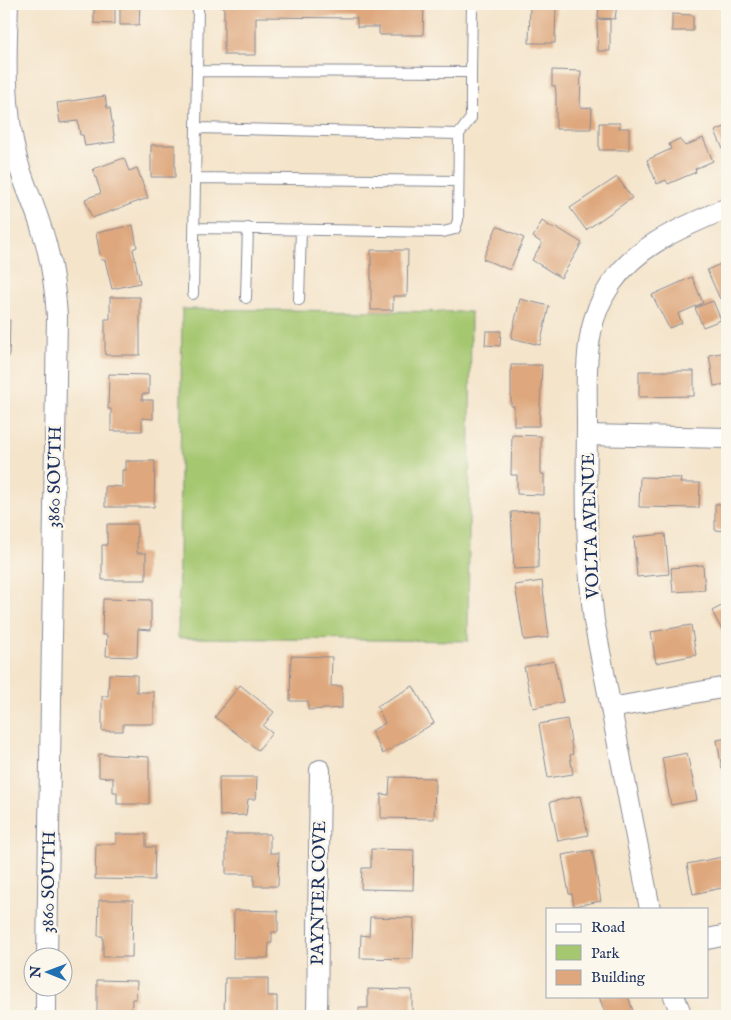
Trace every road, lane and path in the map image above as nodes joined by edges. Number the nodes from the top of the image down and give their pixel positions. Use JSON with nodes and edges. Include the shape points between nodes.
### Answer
{"nodes":[{"id":1,"x":8,"y":4,"type":"edge"},
{"id":2,"x":198,"y":4,"type":"edge"},
{"id":3,"x":472,"y":4,"type":"edge"},
{"id":4,"x":197,"y":71,"type":"junction"},
{"id":5,"x":471,"y":72,"type":"junction"},
{"id":6,"x":5,"y":100,"type":"edge"},
{"id":7,"x":196,"y":128,"type":"junction"},
{"id":8,"x":459,"y":134,"type":"junction"},
{"id":9,"x":195,"y":178,"type":"junction"},
{"id":10,"x":458,"y":181,"type":"junction"},
{"id":11,"x":727,"y":208,"type":"edge"},
{"id":12,"x":194,"y":228,"type":"junction"},
{"id":13,"x":248,"y":228,"type":"junction"},
{"id":14,"x":301,"y":229,"type":"junction"},
{"id":15,"x":193,"y":294,"type":"dead end"},
{"id":16,"x":246,"y":298,"type":"dead end"},
{"id":17,"x":299,"y":300,"type":"dead end"},
{"id":18,"x":587,"y":435,"type":"junction"},
{"id":19,"x":727,"y":438,"type":"edge"},
{"id":20,"x":727,"y":687,"type":"edge"},
{"id":21,"x":611,"y":708,"type":"junction"},
{"id":22,"x":320,"y":770,"type":"dead end"},
{"id":23,"x":650,"y":908,"type":"edge"},
{"id":24,"x":727,"y":935,"type":"edge"},
{"id":25,"x":708,"y":939,"type":"edge"},
{"id":26,"x":47,"y":948,"type":"edge"},
{"id":27,"x":46,"y":998,"type":"edge"},
{"id":28,"x":675,"y":998,"type":"edge"},
{"id":29,"x":46,"y":1016,"type":"edge"},
{"id":30,"x":316,"y":1016,"type":"edge"},
{"id":31,"x":682,"y":1016,"type":"edge"}],
"edges":[{"from":1,"to":6,"type":"street","name":"3860 SOUTH"},
{"from":2,"to":4,"type":"lane"},
{"from":3,"to":5,"type":"lane"},
{"from":4,"to":5,"type":"lane"},
{"from":4,"to":7,"type":"lane"},
{"from":5,"to":8,"type":"lane","via":[[471,118]]},
{"from":6,"to":26,"type":"street","name":"3860 SOUTH","via":[[17,160],[50,262],[57,316]]},
{"from":7,"to":8,"type":"lane"},
{"from":7,"to":9,"type":"lane"},
{"from":8,"to":10,"type":"lane"},
{"from":9,"to":10,"type":"lane"},
{"from":9,"to":12,"type":"lane"},
{"from":10,"to":14,"type":"lane","via":[[458,220],[455,229],[449,232]]},
{"from":11,"to":18,"type":"street","name":"VOLTA AVENUE","via":[[651,245],[631,261],[608,289],[591,331]]},
{"from":12,"to":13,"type":"lane"},
{"from":12,"to":15,"type":"lane"},
{"from":13,"to":14,"type":"lane"},
{"from":13,"to":16,"type":"lane"},
{"from":14,"to":17,"type":"lane"},
{"from":18,"to":19,"type":"street"},
{"from":18,"to":21,"type":"street","name":"VOLTA AVENUE","via":[[586,521],[590,588]]},
{"from":20,"to":21,"type":"street"},
{"from":21,"to":23,"type":"street","name":"VOLTA AVENUE"},
{"from":22,"to":30,"type":"street","name":"PAYNTER COVE"},
{"from":24,"to":25,"type":"street"},
{"from":27,"to":29,"type":"street"},
{"from":28,"to":31,"type":"street"}]}
